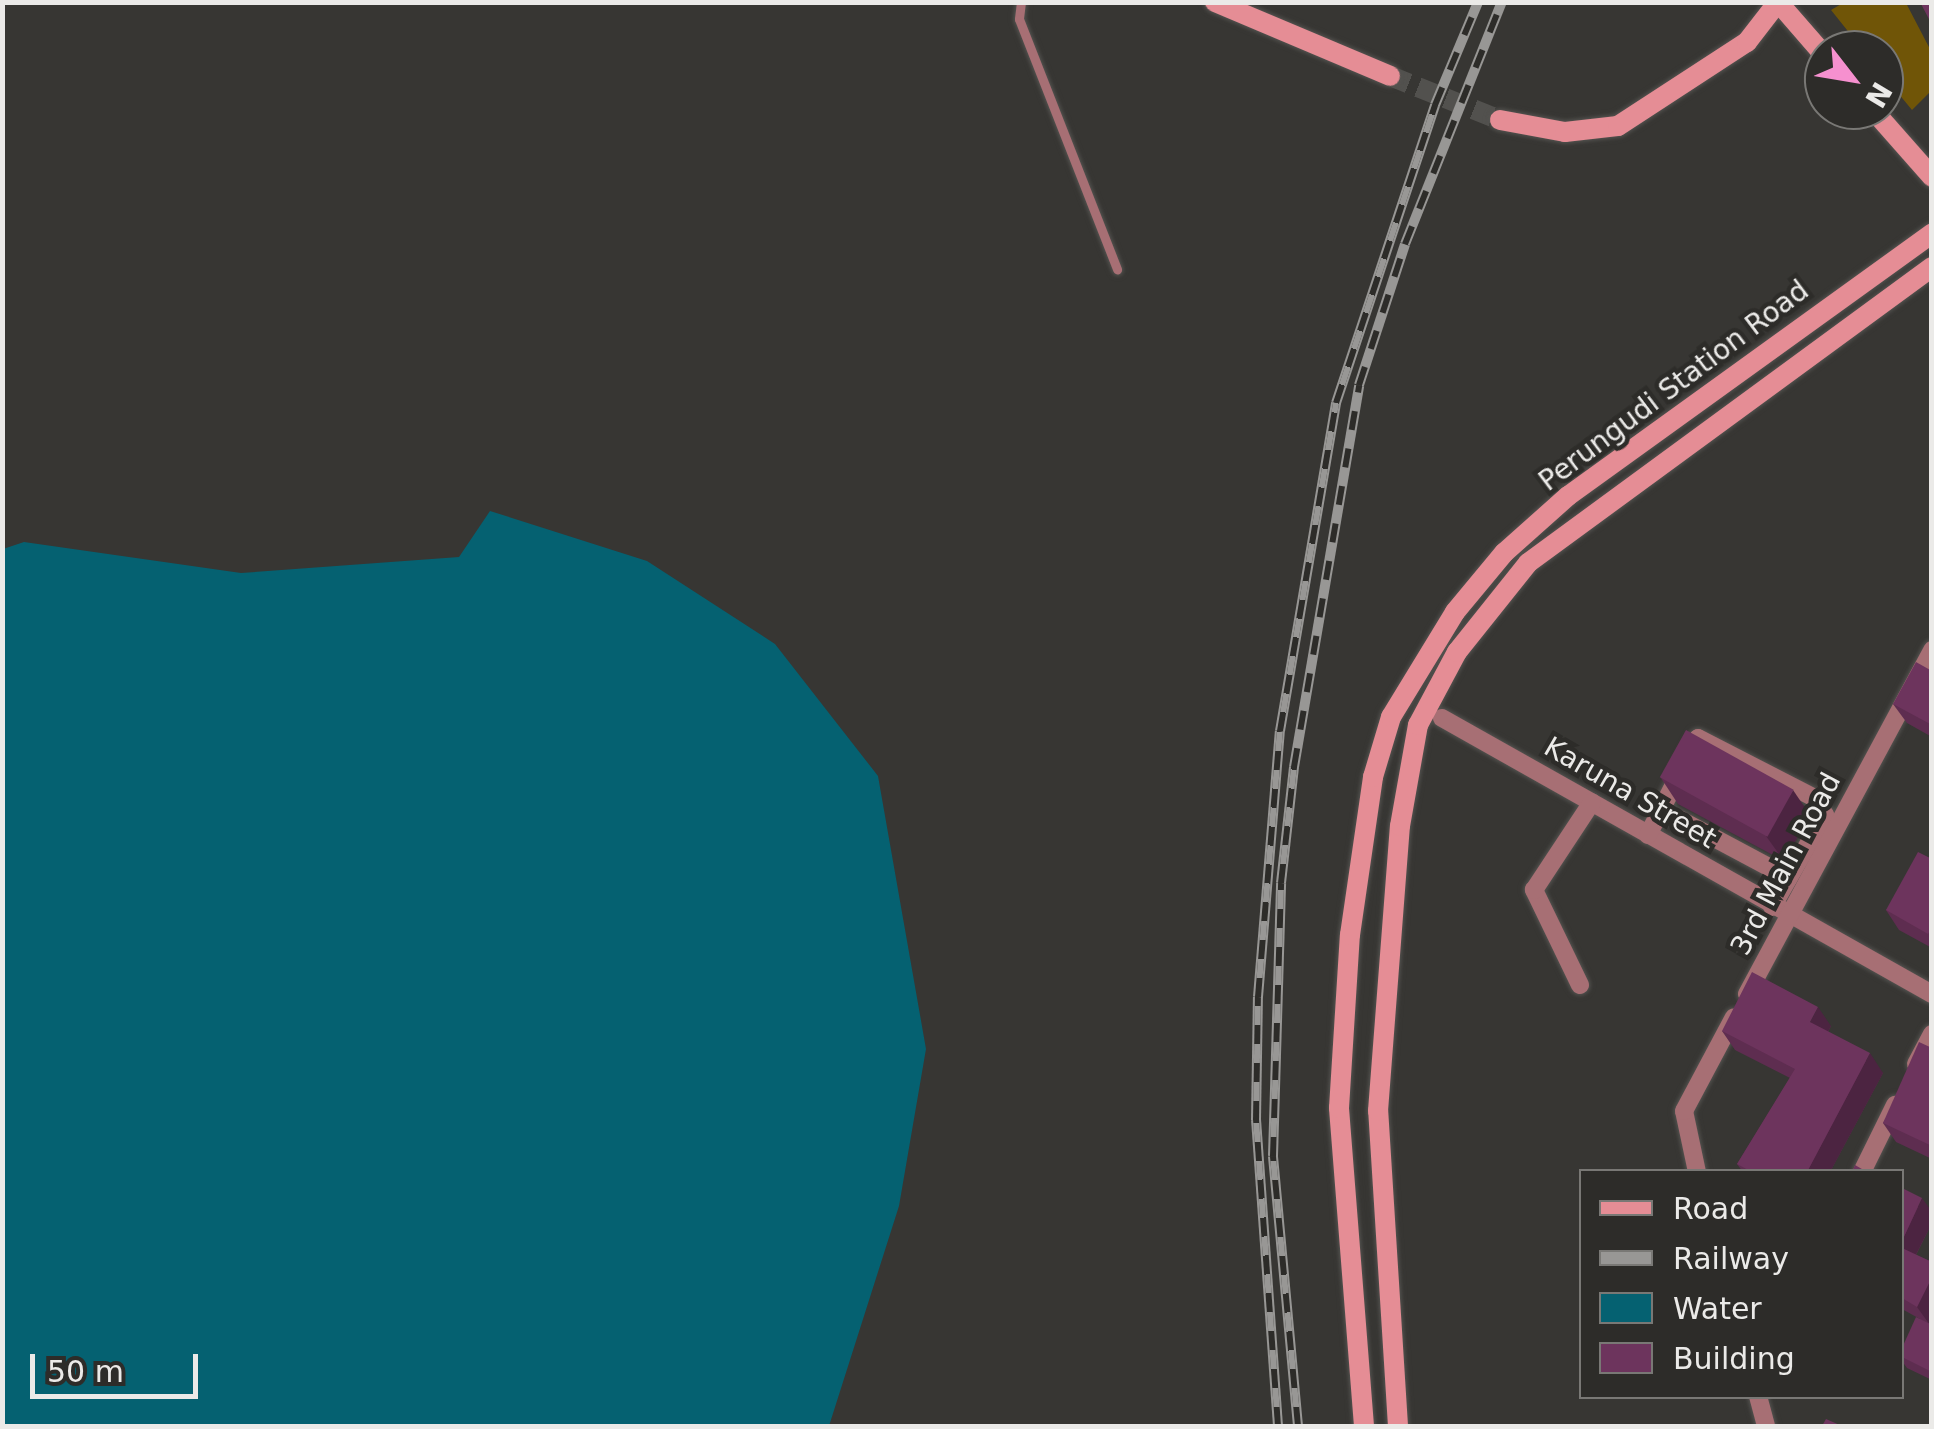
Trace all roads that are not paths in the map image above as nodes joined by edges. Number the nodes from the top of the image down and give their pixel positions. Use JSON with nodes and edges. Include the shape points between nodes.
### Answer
{"nodes":[{"id":1,"x":1021,"y":2,"type":"edge"},
{"id":2,"x":1216,"y":2,"type":"edge"},
{"id":3,"x":1804,"y":32,"type":"edge"},
{"id":4,"x":1390,"y":76,"type":"tunnel mouth"},
{"id":5,"x":1500,"y":120,"type":"tunnel mouth"},
{"id":6,"x":1890,"y":130,"type":"edge"},
{"id":7,"x":1932,"y":177,"type":"edge"},
{"id":8,"x":1932,"y":233,"type":"edge"},
{"id":9,"x":1932,"y":268,"type":"edge"},
{"id":10,"x":1117,"y":269,"type":"dead end"},
{"id":11,"x":1932,"y":650,"type":"edge"},
{"id":12,"x":1442,"y":718,"type":"dead end"},
{"id":13,"x":1592,"y":802,"type":"junction"},
{"id":14,"x":1660,"y":809,"type":"junction"},
{"id":15,"x":1702,"y":832,"type":"junction"},
{"id":16,"x":1648,"y":835,"type":"junction"},
{"id":17,"x":1688,"y":858,"type":"junction"},
{"id":18,"x":1758,"y":862,"type":"junction"},
{"id":19,"x":1789,"y":878,"type":"junction"},
{"id":20,"x":1743,"y":890,"type":"junction"},
{"id":21,"x":1772,"y":907,"type":"junction"},
{"id":22,"x":1790,"y":918,"type":"junction"},
{"id":23,"x":1580,"y":985,"type":"dead end"},
{"id":24,"x":1932,"y":994,"type":"edge"},
{"id":25,"x":1932,"y":1034,"type":"edge"},
{"id":26,"x":1696,"y":1169,"type":"edge"},
{"id":27,"x":1864,"y":1169,"type":"edge"},
{"id":28,"x":1759,"y":1399,"type":"edge"},
{"id":29,"x":1364,"y":1426,"type":"edge"},
{"id":30,"x":1398,"y":1426,"type":"edge"},
{"id":31,"x":1766,"y":1426,"type":"edge"}],
"edges":[{"from":1,"to":10,"type":"lane","via":[[1019,19]]},
{"from":2,"to":4,"type":"street"},
{"from":3,"to":5,"type":"street","via":[[1778,2],[1747,42],[1618,126],[1565,132]]},
{"from":6,"to":7,"type":"street"},
{"from":8,"to":29,"type":"street","name":"Perungudi Station Road","via":[[1568,496],[1504,553],[1454,612],[1391,717],[1373,777],[1350,935],[1339,1108]]},
{"from":9,"to":30,"type":"street","name":"Perungudi Station Road","via":[[1673,450],[1505,586],[1457,652],[1418,725],[1400,826],[1378,1111]]},
{"from":11,"to":22,"type":"street","name":"3rd Main Road"},
{"from":12,"to":13,"type":"street","name":"Karuna Street"},
{"from":13,"to":16,"type":"street","name":"Karuna Street"},
{"from":13,"to":23,"type":"street","via":[[1534,890]]},
{"from":14,"to":15,"type":"street"},
{"from":14,"to":16,"type":"street"},
{"from":14,"to":19,"type":"street","via":[[1682,761],[1705,738],[1824,807]]},
{"from":15,"to":17,"type":"street"},
{"from":15,"to":18,"type":"street"},
{"from":16,"to":17,"type":"street","name":"Karuna Street"},
{"from":17,"to":20,"type":"street","name":"Karuna Street"},
{"from":18,"to":19,"type":"street"},
{"from":18,"to":20,"type":"street"},
{"from":19,"to":21,"type":"street"},
{"from":20,"to":21,"type":"street","name":"Karuna Street"},
{"from":21,"to":22,"type":"street","name":"Karuna Street"},
{"from":22,"to":24,"type":"street","name":"Karuna Street"},
{"from":22,"to":26,"type":"street","name":"3rd Main Road","via":[[1686,1104],[1683,1123]]},
{"from":25,"to":27,"type":"street"},
{"from":28,"to":31,"type":"street"}]}
